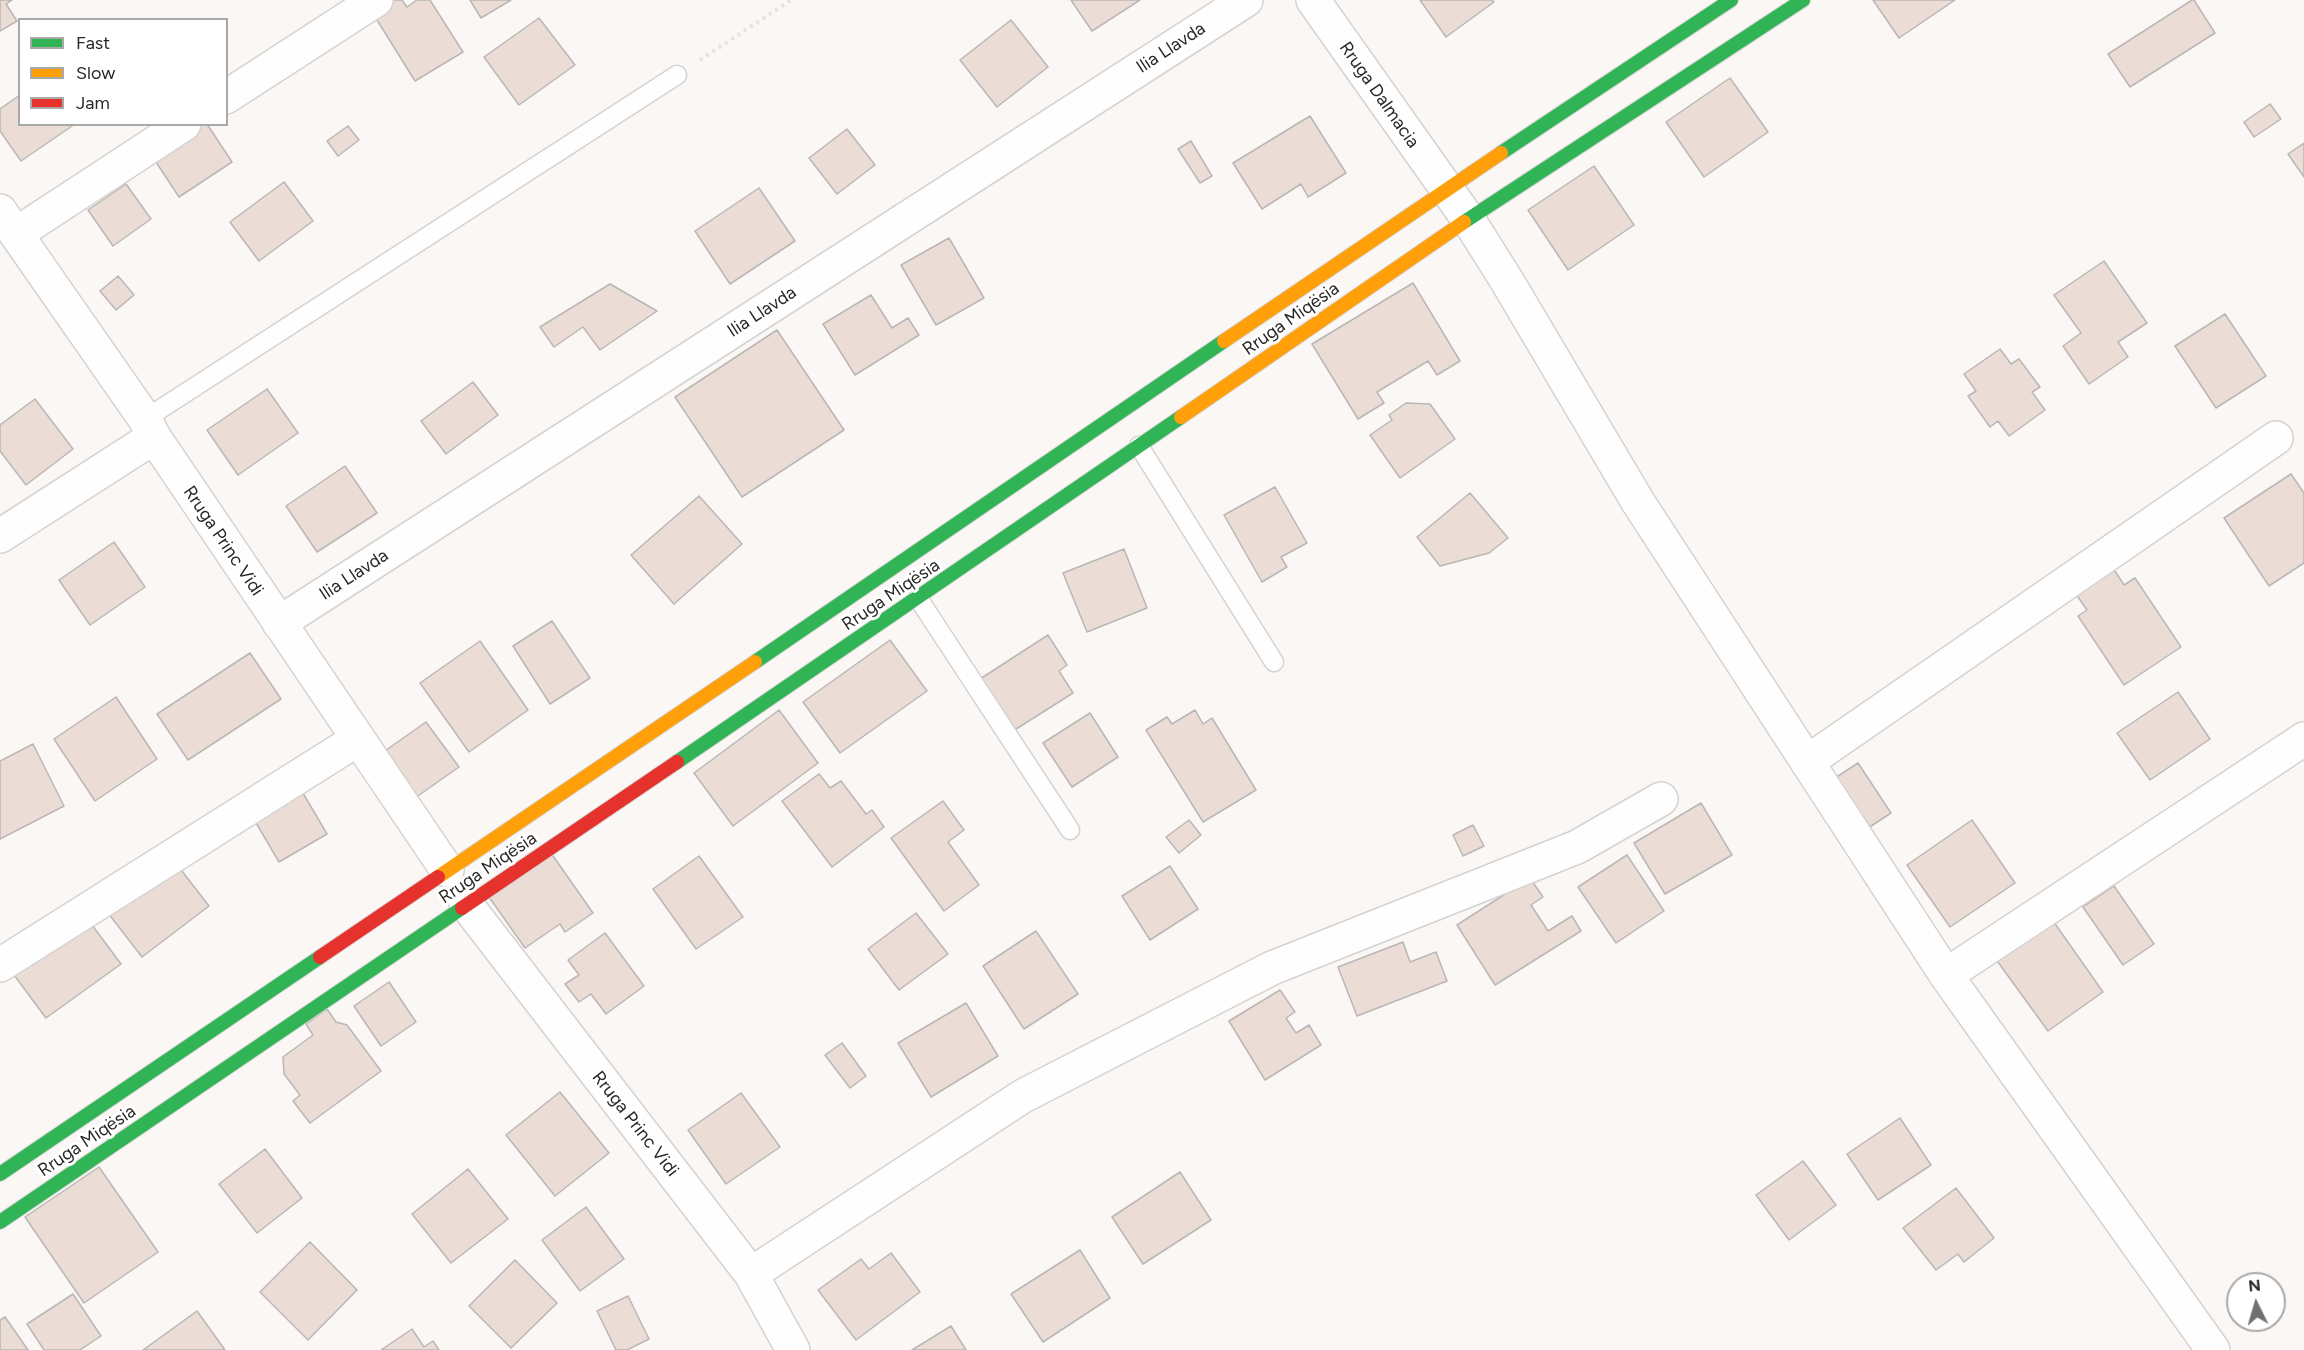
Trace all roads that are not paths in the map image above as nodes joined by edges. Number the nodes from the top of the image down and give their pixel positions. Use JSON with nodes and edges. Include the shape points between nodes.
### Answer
{"nodes":[{"id":1,"x":376,"y":0,"type":"edge"},
{"id":2,"x":1246,"y":0,"type":"edge"},
{"id":3,"x":1313,"y":0,"type":"edge"},
{"id":4,"x":1731,"y":0,"type":"edge"},
{"id":5,"x":1803,"y":0,"type":"edge"},
{"id":6,"x":677,"y":75,"type":"road end"},
{"id":7,"x":228,"y":96,"type":"edge"},
{"id":8,"x":180,"y":126,"type":"edge"},
{"id":9,"x":1445,"y":190,"type":"junction"},
{"id":10,"x":1468,"y":219,"type":"junction"},
{"id":11,"x":8,"y":222,"type":"edge"},
{"id":12,"x":149,"y":428,"type":"junction"},
{"id":13,"x":2276,"y":438,"type":"dead end"},
{"id":14,"x":1139,"y":446,"type":"junction"},
{"id":15,"x":0,"y":536,"type":"edge"},
{"id":16,"x":918,"y":598,"type":"junction"},
{"id":17,"x":279,"y":623,"type":"junction"},
{"id":18,"x":1274,"y":662,"type":"dead end"},
{"id":19,"x":358,"y":739,"type":"junction"},
{"id":20,"x":2304,"y":739,"type":"edge"},
{"id":21,"x":1807,"y":762,"type":"junction"},
{"id":22,"x":1661,"y":799,"type":"dead end"},
{"id":23,"x":1070,"y":830,"type":"dead end"},
{"id":24,"x":447,"y":870,"type":"junction"},
{"id":25,"x":466,"y":904,"type":"junction"},
{"id":26,"x":0,"y":965,"type":"edge"},
{"id":27,"x":1946,"y":975,"type":"junction"},
{"id":28,"x":0,"y":1174,"type":"edge"},
{"id":29,"x":0,"y":1222,"type":"edge"},
{"id":30,"x":751,"y":1275,"type":"junction"},
{"id":31,"x":793,"y":1350,"type":"edge"},
{"id":32,"x":2213,"y":1350,"type":"edge"}],
"edges":[{"from":1,"to":7,"type":"street"},
{"from":2,"to":17,"type":"street","name":"Ilia Llavda"},
{"from":3,"to":9,"type":"street","name":"Rruga Dalmacia"},
{"from":4,"to":9,"type":"main road","name":"Rruga Miqësia"},
{"from":5,"to":10,"type":"main road","name":"Rruga Miqësia"},
{"from":6,"to":12,"type":"lane"},
{"from":8,"to":11,"type":"street"},
{"from":9,"to":10,"type":"street","name":"Rruga Dalmacia"},
{"from":9,"to":24,"type":"main road","name":"Rruga Miqësia"},
{"from":10,"to":14,"type":"main road","name":"Rruga Miqësia"},
{"from":10,"to":21,"type":"street","name":"Rruga Dalmacia","via":[[1638,502]]},
{"from":11,"to":12,"type":"street","name":"Rruga Princ Vidi"},
{"from":12,"to":15,"type":"street"},
{"from":12,"to":17,"type":"street","name":"Rruga Princ Vidi"},
{"from":13,"to":21,"type":"street"},
{"from":14,"to":16,"type":"main road","name":"Rruga Miqësia"},
{"from":14,"to":18,"type":"lane"},
{"from":16,"to":23,"type":"lane"},
{"from":16,"to":25,"type":"main road","name":"Rruga Miqësia"},
{"from":17,"to":19,"type":"street","name":"Rruga Princ Vidi"},
{"from":19,"to":24,"type":"street","name":"Rruga Princ Vidi"},
{"from":19,"to":26,"type":"street"},
{"from":20,"to":27,"type":"street"},
{"from":21,"to":27,"type":"street","name":"Rruga Dalmacia"},
{"from":22,"to":30,"type":"street","via":[[1577,847],[1272,968],[1023,1096]]},
{"from":24,"to":28,"type":"main road","name":"Rruga Miqësia"},
{"from":25,"to":29,"type":"main road","name":"Rruga Miqësia"},
{"from":25,"to":30,"type":"street","name":"Rruga Princ Vidi"},
{"from":27,"to":32,"type":"street","name":"Rruga Dalmacia"},
{"from":30,"to":31,"type":"street","name":"Rruga Princ Vidi"}]}
